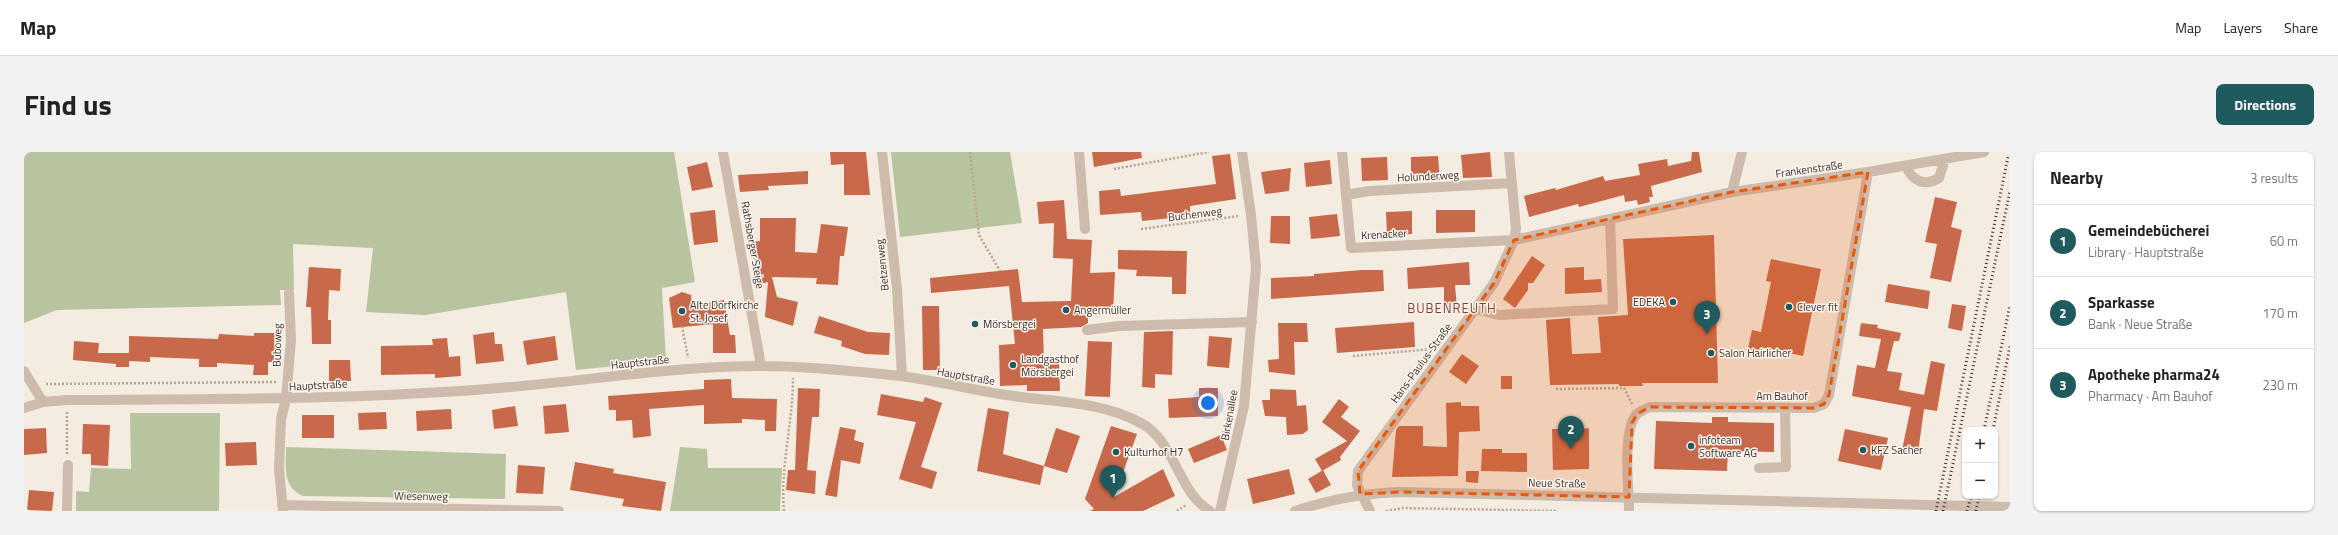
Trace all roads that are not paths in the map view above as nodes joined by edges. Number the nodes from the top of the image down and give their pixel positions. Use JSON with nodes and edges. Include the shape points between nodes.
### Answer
{"nodes":[{"id":1,"x":723,"y":152,"type":"edge"},
{"id":2,"x":882,"y":152,"type":"edge"},
{"id":3,"x":1079,"y":152,"type":"edge"},
{"id":4,"x":1242,"y":152,"type":"edge"},
{"id":5,"x":1342,"y":152,"type":"edge"},
{"id":6,"x":1509,"y":152,"type":"edge"},
{"id":7,"x":1742,"y":152,"type":"edge"},
{"id":8,"x":1984,"y":152,"type":"edge"},
{"id":9,"x":1945,"y":159,"type":"junction"},
{"id":10,"x":1906,"y":166,"type":"junction"},
{"id":11,"x":1868,"y":172,"type":"junction"},
{"id":12,"x":1512,"y":183,"type":"junction"},
{"id":13,"x":1732,"y":192,"type":"junction"},
{"id":14,"x":1346,"y":195,"type":"junction"},
{"id":15,"x":1610,"y":219,"type":"junction"},
{"id":16,"x":1085,"y":229,"type":"dead end"},
{"id":17,"x":1514,"y":240,"type":"junction"},
{"id":18,"x":289,"y":293,"type":"dead end"},
{"id":19,"x":1475,"y":309,"type":"junction"},
{"id":20,"x":1252,"y":322,"type":"junction"},
{"id":21,"x":1087,"y":330,"type":"dead end"},
{"id":22,"x":761,"y":366,"type":"junction"},
{"id":23,"x":24,"y":371,"type":"edge"},
{"id":24,"x":902,"y":376,"type":"junction"},
{"id":25,"x":286,"y":399,"type":"junction"},
{"id":26,"x":43,"y":402,"type":"junction"},
{"id":27,"x":24,"y":408,"type":"edge"},
{"id":28,"x":1785,"y":408,"type":"junction"},
{"id":29,"x":68,"y":465,"type":"road end"},
{"id":30,"x":1759,"y":468,"type":"dead end"},
{"id":31,"x":1360,"y":494,"type":"junction"},
{"id":32,"x":1629,"y":496,"type":"junction"},
{"id":33,"x":2010,"y":507,"type":"edge"},
{"id":34,"x":283,"y":508,"type":"edge"},
{"id":35,"x":67,"y":511,"type":"edge"},
{"id":36,"x":559,"y":511,"type":"edge"},
{"id":37,"x":1210,"y":511,"type":"edge"},
{"id":38,"x":1220,"y":511,"type":"edge"},
{"id":39,"x":1295,"y":511,"type":"edge"},
{"id":40,"x":1370,"y":511,"type":"edge"},
{"id":41,"x":1629,"y":511,"type":"edge"}],
"edges":[{"from":1,"to":22,"type":"street","name":"Rathsberger Steige"},
{"from":2,"to":24,"type":"street","name":"Betzenweg","via":[[897,289]]},
{"from":3,"to":16,"type":"street"},
{"from":4,"to":20,"type":"street","name":"Birkenallee","via":[[1252,215],[1256,267]]},
{"from":5,"to":14,"type":"street","name":"Krenacker"},
{"from":6,"to":12,"type":"street","name":"Hans-Paulus-Straße"},
{"from":7,"to":13,"type":"street"},
{"from":8,"to":9,"type":"street","name":"Frankenstraße"},
{"from":9,"to":10,"type":"street","name":"Frankenstraße"},
{"from":9,"to":10,"type":"street","via":[[1939,178],[1930,182],[1924,183],[1914,178]]},
{"from":10,"to":11,"type":"street","name":"Frankenstraße"},
{"from":11,"to":13,"type":"street","name":"Frankenstraße"},
{"from":11,"to":28,"type":"street","name":"Am Bauhof","via":[[1829,395],[1824,404],[1814,408]]},
{"from":12,"to":14,"type":"street","name":"Holunderweg","via":[[1369,191]]},
{"from":12,"to":17,"type":"street","name":"Hans-Paulus-Straße","via":[[1516,229]]},
{"from":13,"to":15,"type":"street","name":"Frankenstraße"},
{"from":14,"to":17,"type":"street","name":"Krenacker","via":[[1351,248]]},
{"from":15,"to":17,"type":"street","name":"Frankenstraße"},
{"from":15,"to":19,"type":"street","via":[[1613,309],[1506,315]]},
{"from":17,"to":19,"type":"street","name":"Hans-Paulus-Straße","via":[[1494,282]]},
{"from":18,"to":25,"type":"street","name":"Buboweg","via":[[291,340]]},
{"from":19,"to":31,"type":"street","name":"Hans-Paulus-Straße","via":[[1358,471],[1357,485]]},
{"from":20,"to":21,"type":"street","via":[[1119,326]]},
{"from":20,"to":38,"type":"street","name":"Birkenallee","via":[[1244,406]]},
{"from":22,"to":24,"type":"street","name":"Hauptstraße"},
{"from":22,"to":25,"type":"street","name":"Hauptstraße","via":[[677,371],[498,388]]},
{"from":23,"to":26,"type":"street"},
{"from":24,"to":37,"type":"street","name":"Hauptstraße","via":[[969,390],[1094,407],[1142,423],[1167,448],[1194,498]]},
{"from":25,"to":26,"type":"street","name":"Hauptstraße"},
{"from":25,"to":34,"type":"street","name":"Buboweg","via":[[281,419],[279,469]]},
{"from":26,"to":27,"type":"street","name":"Hauptstraße"},
{"from":28,"to":30,"type":"street","via":[[1786,467]]},
{"from":28,"to":32,"type":"street","name":"Am Bauhof","via":[[1650,407],[1637,414],[1632,423],[1629,440]]},
{"from":29,"to":35,"type":"street"},
{"from":31,"to":32,"type":"street","name":"Neue Straße","via":[[1406,492]]},
{"from":31,"to":39,"type":"street","name":"Neue Straße"},
{"from":31,"to":40,"type":"street"},
{"from":32,"to":33,"type":"street","name":"Neue Straße"},
{"from":32,"to":41,"type":"street"},
{"from":34,"to":36,"type":"street","name":"Wiesenweg"}]}
